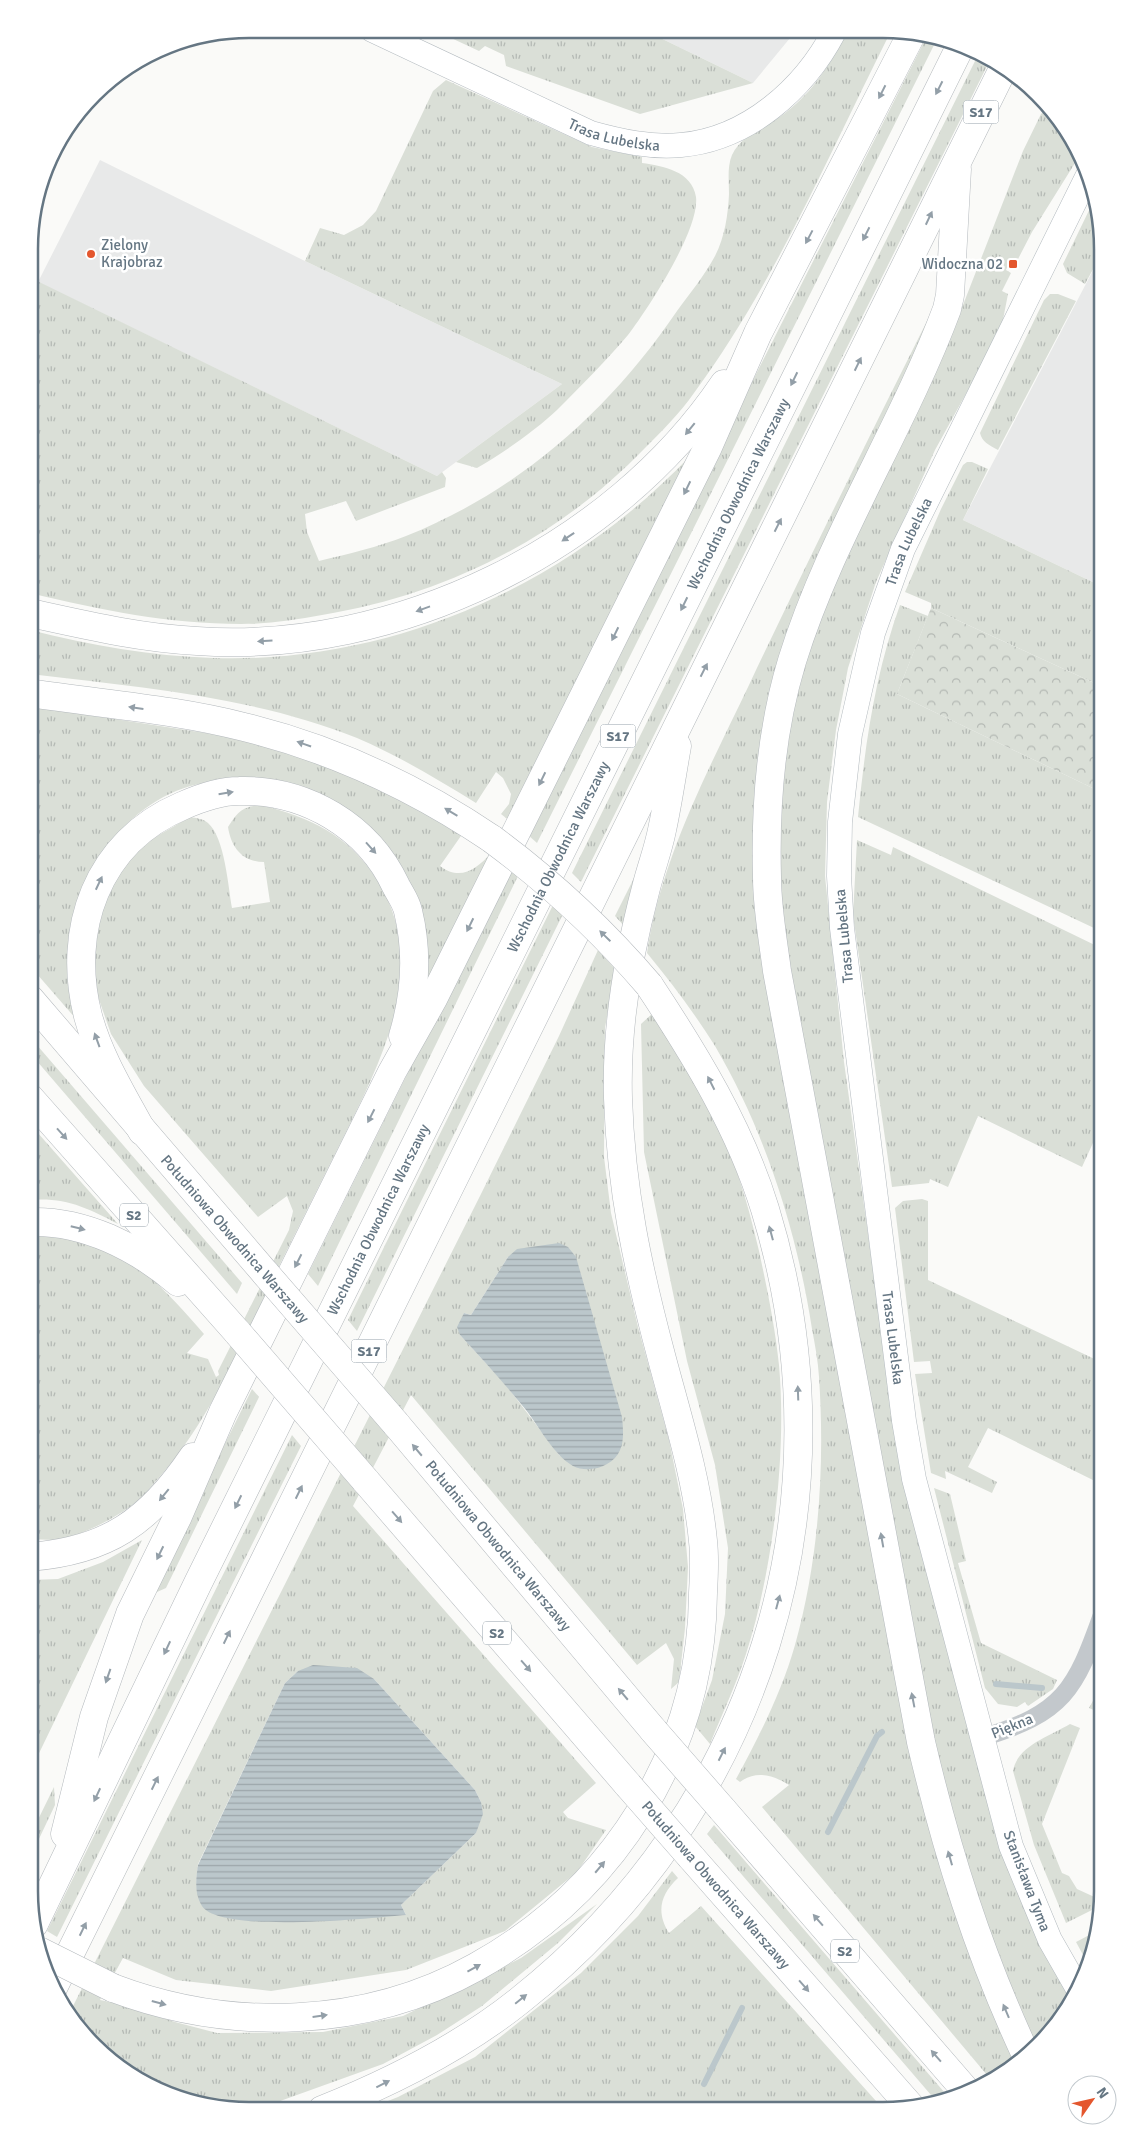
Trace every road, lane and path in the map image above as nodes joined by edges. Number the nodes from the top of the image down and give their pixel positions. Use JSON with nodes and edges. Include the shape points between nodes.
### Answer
{"nodes":[{"id":1,"x":389,"y":38,"type":"edge"},
{"id":2,"x":830,"y":38,"type":"edge"},
{"id":3,"x":909,"y":39,"type":"edge"},
{"id":4,"x":958,"y":52,"type":"edge"},
{"id":5,"x":1001,"y":73,"type":"edge"},
{"id":6,"x":957,"y":157,"type":"junction"},
{"id":7,"x":1084,"y":183,"type":"edge"},
{"id":8,"x":758,"y":333,"type":"junction"},
{"id":9,"x":38,"y":615,"type":"edge"},
{"id":10,"x":38,"y":694,"type":"edge"},
{"id":11,"x":682,"y":714,"type":"junction"},
{"id":12,"x":38,"y":1008,"type":"edge"},
{"id":13,"x":392,"y":1072,"type":"junction"},
{"id":14,"x":38,"y":1107,"type":"edge"},
{"id":15,"x":142,"y":1131,"type":"junction"},
{"id":16,"x":38,"y":1222,"type":"edge"},
{"id":17,"x":238,"y":1333,"type":"junction"},
{"id":18,"x":223,"y":1412,"type":"junction"},
{"id":19,"x":38,"y":1556,"type":"edge"},
{"id":20,"x":1094,"y":1637,"type":"edge"},
{"id":21,"x":981,"y":1738,"type":"junction"},
{"id":22,"x":52,"y":1890,"type":"junction"},
{"id":23,"x":39,"y":1915,"type":"edge"},
{"id":24,"x":48,"y":1955,"type":"edge"},
{"id":25,"x":57,"y":1980,"type":"edge"},
{"id":26,"x":1074,"y":1982,"type":"edge"},
{"id":27,"x":1023,"y":2049,"type":"edge"},
{"id":28,"x":962,"y":2087,"type":"edge"},
{"id":29,"x":906,"y":2101,"type":"edge"},
{"id":30,"x":341,"y":2102,"type":"edge"}],
"edges":[{"from":1,"to":2,"type":"street","name":"Trasa Lubelska","via":[[591,134],[668,145],[708,140],[766,112],[802,80]]},
{"from":3,"to":8,"type":"highway","one_way":true},
{"from":4,"to":22,"type":"highway","name":"Wschodnia Obwodnica Warszawy","number":"S17","one_way":true,"via":[[198,1583]]},
{"from":5,"to":6,"type":"highway","number":"S17"},
{"from":11,"to":6,"type":"highway","number":"S17","one_way":true},
{"from":27,"to":6,"type":"highway","one_way":true,"via":[[992,1978],[960,1892],[921,1742],[777,971],[767,879],[768,796],[775,734],[792,662],[829,565],[909,401],[947,309]]},
{"from":7,"to":21,"type":"street","name":"Trasa Lubelska","via":[[926,501],[893,576],[873,633],[857,696],[840,822],[839,876],[846,971],[904,1421],[924,1522]]},
{"from":8,"to":9,"type":"highway","one_way":true,"via":[[686,434],[639,482],[592,521],[539,556],[460,595],[418,611],[350,630],[266,641],[198,642],[135,634]]},
{"from":8,"to":13,"type":"highway","one_way":true,"via":[[708,447],[433,999]]},
{"from":30,"to":10,"type":"highway","one_way":true,"bridge":true,"via":[[378,2087],[453,2047],[518,2002],[575,1952],[650,1870],[690,1811],[731,1736],[764,1654],[784,1581],[795,1515],[800,1442],[797,1363],[786,1287],[765,1208],[738,1139],[708,1078],[649,986],[610,940],[566,898],[492,839],[400,783],[301,742],[243,726],[184,715]]},
{"from":24,"to":11,"type":"highway","one_way":true,"bridge":true,"via":[[113,1988],[179,2009],[276,2019],[364,2009],[411,1996],[459,1976],[509,1949],[559,1910],[591,1878],[621,1842],[651,1796],[677,1740],[694,1683],[703,1626],[704,1545],[695,1486],[630,1230],[621,1164],[619,1042],[625,989],[644,893],[662,834]]},
{"from":25,"to":11,"type":"highway","number":"S17","one_way":true},
{"from":12,"to":15,"type":"highway","name":"Południowa Obwodnica Warszawy","number":"S2"},
{"from":15,"to":13,"type":"highway","one_way":true,"via":[[105,1062],[88,1017],[80,945],[88,906],[105,869],[132,838],[166,812],[213,795],[239,791],[276,794],[313,804],[348,825],[374,850],[391,874],[407,909],[414,947],[413,989]]},
{"from":13,"to":18,"type":"highway","one_way":true},
{"from":14,"to":17,"type":"highway","name":"Południowa Obwodnica Warszawy","number":"S2","one_way":true},
{"from":28,"to":15,"type":"highway","name":"Południowa Obwodnica Warszawy","number":"S2","one_way":true,"bridge":true},
{"from":16,"to":17,"type":"highway","one_way":true,"via":[[81,1228],[118,1242],[161,1268]]},
{"from":17,"to":29,"type":"highway","name":"Południowa Obwodnica Warszawy","number":"S2","one_way":true,"bridge":true,"via":[[691,1858]]},
{"from":18,"to":19,"type":"highway","one_way":true,"via":[[158,1503],[127,1529],[93,1546]]},
{"from":18,"to":22,"type":"highway","one_way":true,"via":[[182,1508],[127,1622],[94,1716]]},
{"from":20,"to":21,"type":"street","name":"Piękna","via":[[1083,1668],[1051,1707],[1025,1724]]},
{"from":21,"to":26,"type":"street","name":"Stanisława Tyma","via":[[1010,1846],[1050,1940]]},
{"from":22,"to":23,"type":"highway","number":"S17"}]}
